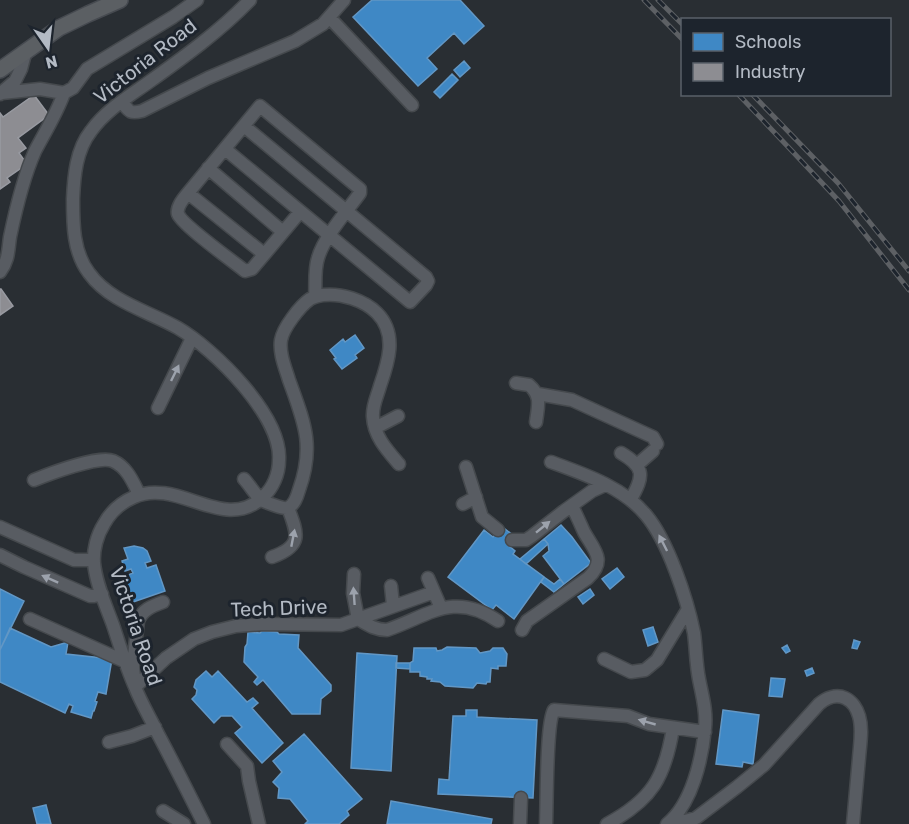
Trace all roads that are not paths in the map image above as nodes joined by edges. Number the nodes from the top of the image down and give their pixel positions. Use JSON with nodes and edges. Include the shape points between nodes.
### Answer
{"nodes":[{"id":1,"x":120,"y":0,"type":"edge"},
{"id":2,"x":197,"y":0,"type":"edge"},
{"id":3,"x":250,"y":0,"type":"edge"},
{"id":4,"x":345,"y":0,"type":"edge"},
{"id":5,"x":329,"y":17,"type":"junction"},
{"id":6,"x":26,"y":50,"type":"junction"},
{"id":7,"x":0,"y":70,"type":"edge"},
{"id":8,"x":64,"y":93,"type":"junction"},
{"id":9,"x":1,"y":94,"type":"edge"},
{"id":10,"x":122,"y":102,"type":"junction"},
{"id":11,"x":412,"y":105,"type":"dead end"},
{"id":12,"x":244,"y":126,"type":"junction"},
{"id":13,"x":225,"y":149,"type":"junction"},
{"id":14,"x":208,"y":168,"type":"junction"},
{"id":15,"x":188,"y":193,"type":"junction"},
{"id":16,"x":300,"y":212,"type":"junction"},
{"id":17,"x":347,"y":212,"type":"junction"},
{"id":18,"x":283,"y":232,"type":"junction"},
{"id":19,"x":329,"y":235,"type":"junction"},
{"id":20,"x":264,"y":254,"type":"junction"},
{"id":21,"x":0,"y":272,"type":"edge"},
{"id":22,"x":315,"y":297,"type":"junction"},
{"id":23,"x":192,"y":338,"type":"junction"},
{"id":24,"x":516,"y":383,"type":"dead end"},
{"id":25,"x":538,"y":394,"type":"junction"},
{"id":26,"x":158,"y":408,"type":"dead end"},
{"id":27,"x":398,"y":416,"type":"dead end"},
{"id":28,"x":536,"y":422,"type":"dead end"},
{"id":29,"x":375,"y":428,"type":"junction"},
{"id":30,"x":621,"y":453,"type":"dead end"},
{"id":31,"x":551,"y":462,"type":"dead end"},
{"id":32,"x":399,"y":464,"type":"dead end"},
{"id":33,"x":637,"y":465,"type":"junction"},
{"id":34,"x":466,"y":467,"type":"dead end"},
{"id":35,"x":244,"y":479,"type":"dead end"},
{"id":36,"x":34,"y":480,"type":"dead end"},
{"id":37,"x":605,"y":485,"type":"junction"},
{"id":38,"x":139,"y":494,"type":"junction"},
{"id":39,"x":476,"y":497,"type":"junction"},
{"id":40,"x":631,"y":499,"type":"junction"},
{"id":41,"x":260,"y":500,"type":"junction"},
{"id":42,"x":463,"y":504,"type":"dead end"},
{"id":43,"x":572,"y":506,"type":"junction"},
{"id":44,"x":288,"y":508,"type":"junction"},
{"id":45,"x":0,"y":527,"type":"edge"},
{"id":46,"x":498,"y":530,"type":"dead end"},
{"id":47,"x":512,"y":540,"type":"dead end"},
{"id":48,"x":0,"y":555,"type":"edge"},
{"id":49,"x":272,"y":558,"type":"dead end"},
{"id":50,"x":94,"y":560,"type":"junction"},
{"id":51,"x":354,"y":574,"type":"dead end"},
{"id":52,"x":428,"y":578,"type":"dead end"},
{"id":53,"x":391,"y":586,"type":"dead end"},
{"id":54,"x":434,"y":592,"type":"junction"},
{"id":55,"x":102,"y":594,"type":"junction"},
{"id":56,"x":163,"y":602,"type":"dead end"},
{"id":57,"x":686,"y":603,"type":"junction"},
{"id":58,"x":393,"y":605,"type":"junction"},
{"id":59,"x":441,"y":608,"type":"junction"},
{"id":60,"x":30,"y":619,"type":"dead end"},
{"id":61,"x":358,"y":619,"type":"junction"},
{"id":62,"x":498,"y":621,"type":"dead end"},
{"id":63,"x":522,"y":630,"type":"dead end"},
{"id":64,"x":604,"y":659,"type":"dead end"},
{"id":65,"x":126,"y":662,"type":"junction"},
{"id":66,"x":135,"y":687,"type":"junction"},
{"id":67,"x":155,"y":727,"type":"junction"},
{"id":68,"x":673,"y":728,"type":"junction"},
{"id":69,"x":705,"y":732,"type":"junction"},
{"id":70,"x":109,"y":742,"type":"dead end"},
{"id":71,"x":227,"y":744,"type":"dead end"},
{"id":72,"x":521,"y":798,"type":"dead end"},
{"id":73,"x":163,"y":811,"type":"dead end"},
{"id":74,"x":671,"y":821,"type":"edge"},
{"id":75,"x":201,"y":823,"type":"edge"},
{"id":76,"x":184,"y":824,"type":"edge"},
{"id":77,"x":259,"y":824,"type":"edge"},
{"id":78,"x":520,"y":824,"type":"edge"},
{"id":79,"x":546,"y":824,"type":"edge"},
{"id":80,"x":607,"y":824,"type":"edge"},
{"id":81,"x":853,"y":824,"type":"edge"}],
"edges":[{"from":1,"to":6,"type":"main road","via":[[59,28]]},
{"from":2,"to":8,"type":"street","via":[[87,69],[73,88]]},
{"from":3,"to":10,"type":"street","name":"Victoria Road","via":[[204,41]]},
{"from":4,"to":5,"type":"street"},
{"from":5,"to":10,"type":"street","via":[[295,41],[142,111],[129,112]]},
{"from":5,"to":11,"type":"street"},
{"from":6,"to":7,"type":"main road"},
{"from":6,"to":9,"type":"street","via":[[15,81]]},
{"from":8,"to":9,"type":"street","via":[[40,89]]},
{"from":8,"to":21,"type":"street","via":[[34,154],[7,260]]},
{"from":10,"to":23,"type":"street","name":"Victoria Road","via":[[107,112],[87,135],[80,153],[74,182],[76,243],[88,272],[101,287]]},
{"from":12,"to":13,"type":"street"},
{"from":12,"to":17,"type":"street"},
{"from":12,"to":17,"type":"street","via":[[260,106],[357,186],[360,193]]},
{"from":13,"to":14,"type":"street"},
{"from":13,"to":16,"type":"street"},
{"from":14,"to":15,"type":"street"},
{"from":14,"to":18,"type":"street"},
{"from":15,"to":20,"type":"street"},
{"from":15,"to":20,"type":"street","via":[[178,215],[206,241],[245,271],[252,269]]},
{"from":16,"to":18,"type":"street"},
{"from":16,"to":19,"type":"street"},
{"from":17,"to":19,"type":"street"},
{"from":17,"to":19,"type":"street","via":[[426,277],[426,285],[410,303]]},
{"from":18,"to":20,"type":"street"},
{"from":19,"to":22,"type":"street","via":[[316,264]]},
{"from":22,"to":29,"type":"street","via":[[341,295],[353,299],[377,313],[389,332],[391,343],[374,402]]},
{"from":22,"to":44,"type":"street","via":[[286,326],[280,343],[307,442],[303,479]]},
{"from":26,"to":23,"type":"street","one_way":true},
{"from":23,"to":41,"type":"street","name":"Victoria Road","via":[[240,383],[273,430],[280,458],[277,473]]},
{"from":24,"to":25,"type":"street","via":[[529,385]]},
{"from":25,"to":28,"type":"street"},
{"from":25,"to":33,"type":"street","via":[[572,400],[653,438],[655,448]]},
{"from":27,"to":29,"type":"street"},
{"from":29,"to":32,"type":"street","via":[[378,438]]},
{"from":30,"to":33,"type":"street"},
{"from":31,"to":37,"type":"street"},
{"from":33,"to":40,"type":"street","via":[[640,479]]},
{"from":34,"to":39,"type":"street"},
{"from":35,"to":41,"type":"street"},
{"from":36,"to":38,"type":"street","via":[[106,459],[126,472]]},
{"from":37,"to":40,"type":"street"},
{"from":37,"to":43,"type":"street"},
{"from":38,"to":41,"type":"street","via":[[166,492],[231,510]]},
{"from":38,"to":50,"type":"street","name":"Victoria Road","via":[[117,507],[102,525]]},
{"from":39,"to":42,"type":"street"},
{"from":39,"to":46,"type":"street","via":[[484,520]]},
{"from":57,"to":40,"type":"street","one_way":true,"via":[[665,547],[647,516]]},
{"from":41,"to":44,"type":"street"},
{"from":47,"to":43,"type":"street","one_way":true,"via":[[526,540]]},
{"from":43,"to":63,"type":"street","via":[[597,552],[598,565],[588,578],[527,621]]},
{"from":49,"to":44,"type":"street","one_way":true,"via":[[288,551],[296,537]]},
{"from":45,"to":50,"type":"street","via":[[74,560]]},
{"from":55,"to":48,"type":"street","one_way":true,"via":[[90,596]]},
{"from":50,"to":55,"type":"street","name":"Victoria Road"},
{"from":61,"to":51,"type":"street","one_way":true},
{"from":52,"to":54,"type":"street"},
{"from":53,"to":58,"type":"street"},
{"from":54,"to":58,"type":"street","name":"Tech Drive"},
{"from":54,"to":59,"type":"street"},
{"from":55,"to":65,"type":"street","name":"Victoria Road"},
{"from":56,"to":66,"type":"street","via":[[140,615],[138,621]]},
{"from":57,"to":64,"type":"street","via":[[657,660],[645,670],[631,672]]},
{"from":57,"to":69,"type":"street","via":[[705,702]]},
{"from":58,"to":61,"type":"street","name":"Tech Drive"},
{"from":59,"to":61,"type":"street","via":[[387,630],[372,628]]},
{"from":59,"to":62,"type":"street","via":[[474,608]]},
{"from":60,"to":65,"type":"street"},
{"from":61,"to":66,"type":"street","name":"Tech Drive","via":[[341,625],[279,623],[212,632],[184,645]]},
{"from":65,"to":66,"type":"street","name":"Victoria Road"},
{"from":66,"to":67,"type":"street","name":"Victoria Road"},
{"from":67,"to":70,"type":"street"},
{"from":67,"to":75,"type":"street","name":"Victoria Road"},
{"from":68,"to":69,"type":"street"},
{"from":68,"to":79,"type":"street","one_way":true,"via":[[628,716],[554,710]]},
{"from":68,"to":80,"type":"street","via":[[663,770],[652,787],[640,803]]},
{"from":69,"to":74,"type":"street","via":[[690,793]]},
{"from":71,"to":77,"type":"street","via":[[247,766]]},
{"from":72,"to":78,"type":"street"},
{"from":73,"to":76,"type":"street"},
{"from":74,"to":81,"type":"street","via":[[700,815],[764,765],[819,704],[836,696],[851,702],[860,719]]}]}
